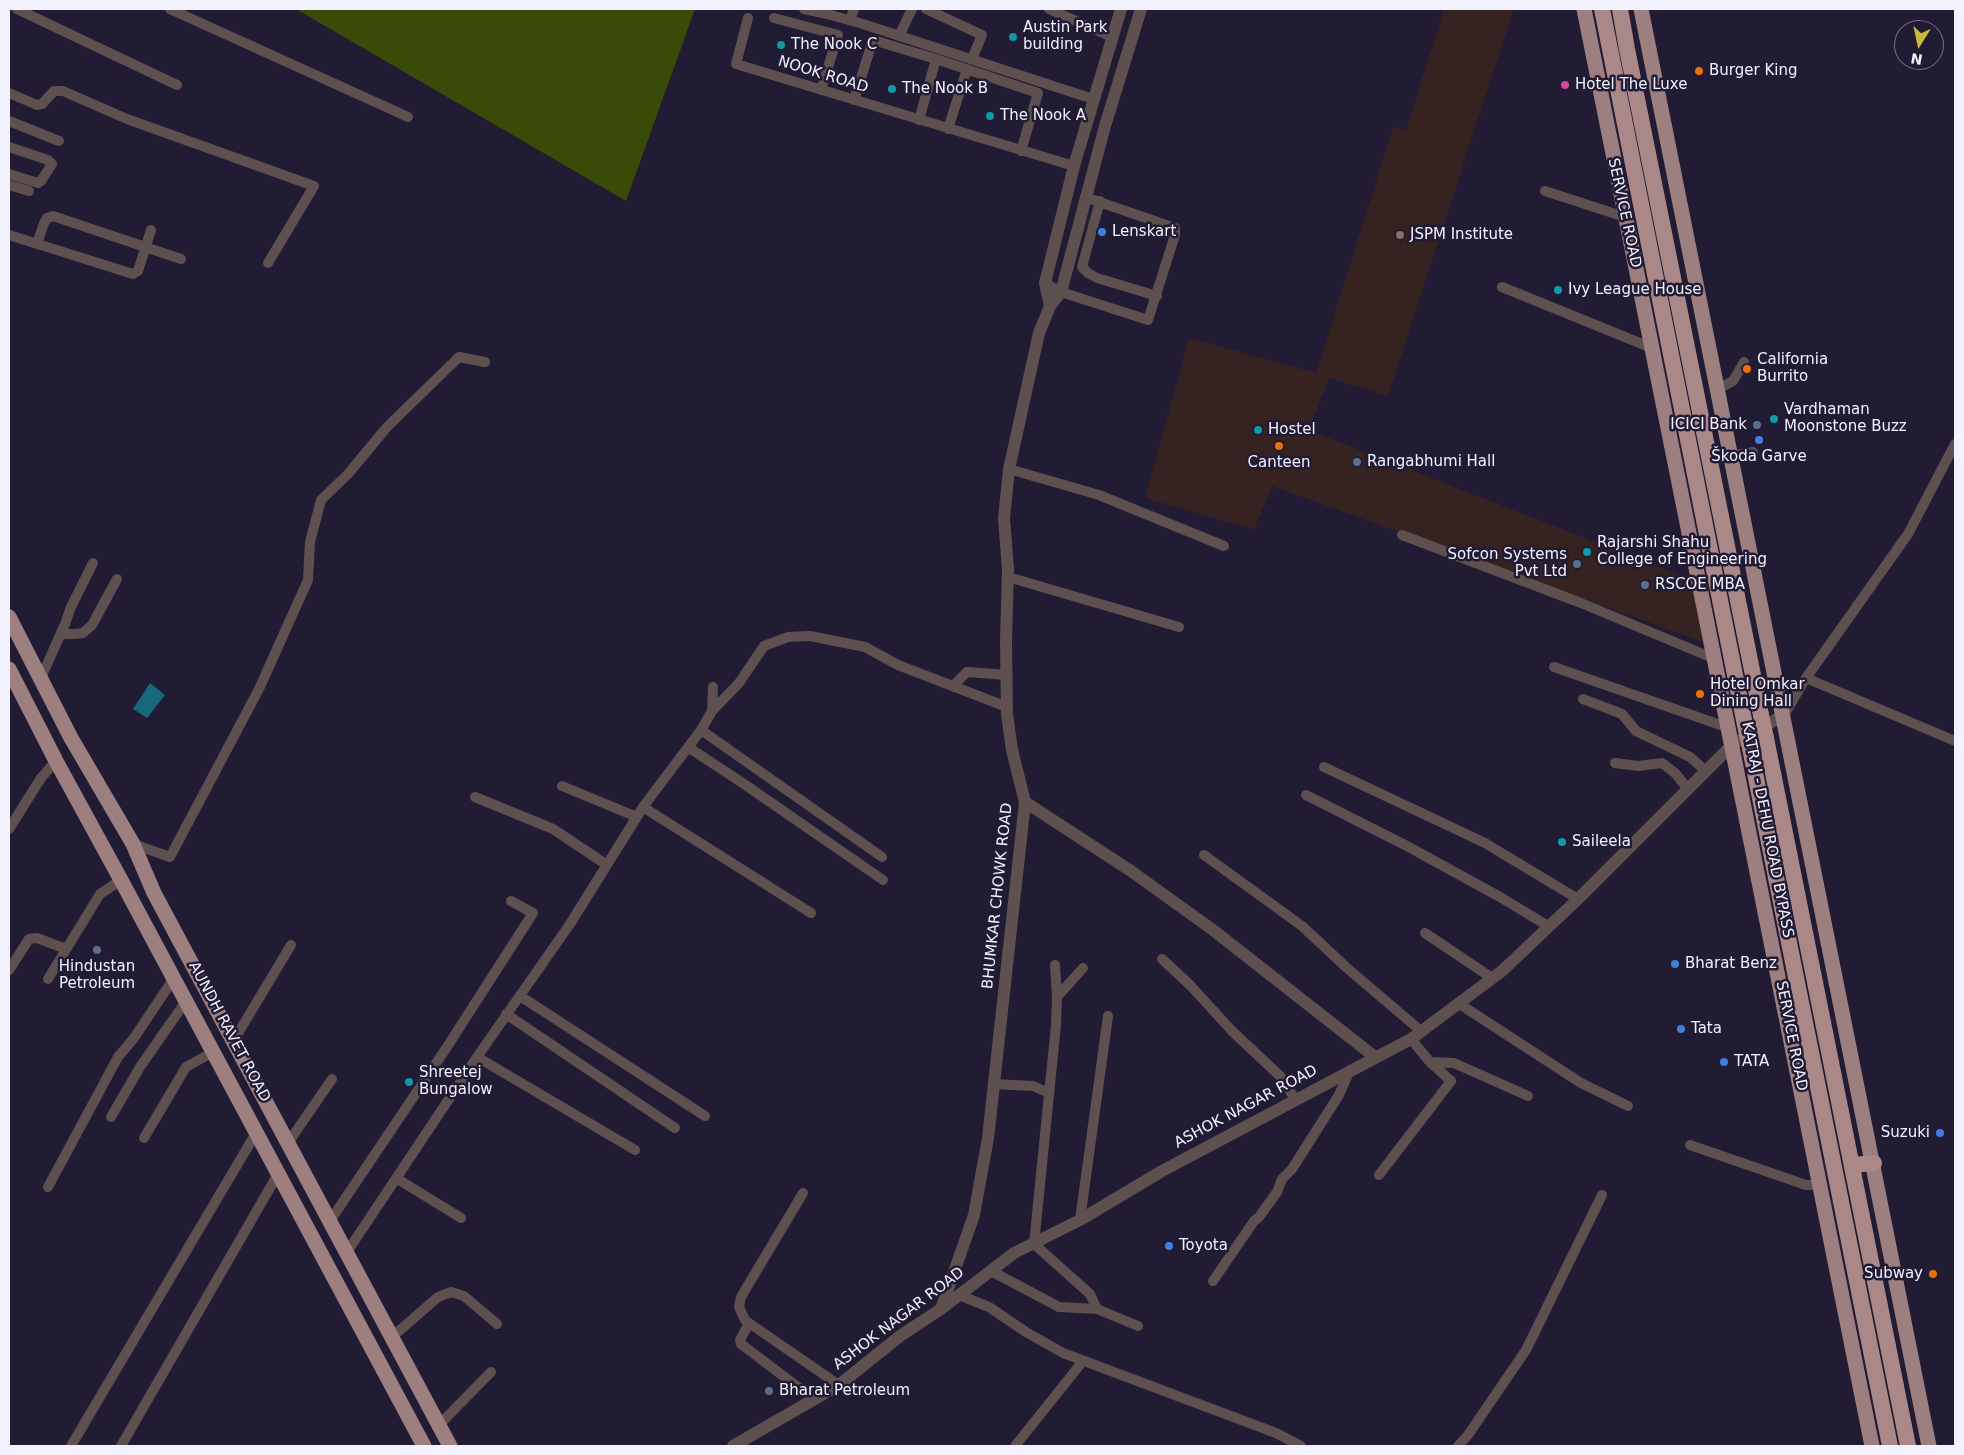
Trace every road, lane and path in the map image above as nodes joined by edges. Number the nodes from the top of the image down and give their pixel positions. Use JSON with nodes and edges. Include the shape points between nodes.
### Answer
{"nodes":[{"id":1,"x":17,"y":9,"type":"edge"},
{"id":2,"x":170,"y":9,"type":"edge"},
{"id":3,"x":804,"y":9,"type":"edge"},
{"id":4,"x":854,"y":9,"type":"edge"},
{"id":5,"x":912,"y":9,"type":"edge"},
{"id":6,"x":926,"y":9,"type":"edge"},
{"id":7,"x":1049,"y":9,"type":"edge"},
{"id":8,"x":1121,"y":9,"type":"edge"},
{"id":9,"x":1141,"y":9,"type":"edge"},
{"id":10,"x":1584,"y":9,"type":"edge"},
{"id":11,"x":1602,"y":9,"type":"edge"},
{"id":12,"x":1620,"y":9,"type":"edge"},
{"id":13,"x":1642,"y":9,"type":"edge"},
{"id":14,"x":827,"y":11,"type":"edge"},
{"id":15,"x":946,"y":13,"type":"edge"},
{"id":16,"x":748,"y":18,"type":"dead end"},
{"id":17,"x":774,"y":18,"type":"dead end"},
{"id":18,"x":850,"y":20,"type":"junction"},
{"id":19,"x":899,"y":36,"type":"junction"},
{"id":20,"x":1112,"y":37,"type":"junction"},
{"id":21,"x":936,"y":59,"type":"junction"},
{"id":22,"x":972,"y":59,"type":"junction"},
{"id":23,"x":967,"y":69,"type":"junction"},
{"id":24,"x":177,"y":85,"type":"dead end"},
{"id":25,"x":821,"y":90,"type":"junction"},
{"id":26,"x":9,"y":93,"type":"edge"},
{"id":27,"x":1093,"y":99,"type":"junction"},
{"id":28,"x":854,"y":100,"type":"junction"},
{"id":29,"x":1112,"y":105,"type":"junction"},
{"id":30,"x":408,"y":117,"type":"dead end"},
{"id":31,"x":920,"y":120,"type":"junction"},
{"id":32,"x":9,"y":121,"type":"edge"},
{"id":33,"x":948,"y":129,"type":"junction"},
{"id":34,"x":59,"y":141,"type":"dead end"},
{"id":35,"x":9,"y":147,"type":"edge"},
{"id":36,"x":1021,"y":151,"type":"junction"},
{"id":37,"x":1074,"y":166,"type":"junction"},
{"id":38,"x":9,"y":174,"type":"edge"},
{"id":39,"x":9,"y":185,"type":"edge"},
{"id":40,"x":29,"y":191,"type":"dead end"},
{"id":41,"x":1544,"y":191,"type":"dead end"},
{"id":42,"x":1086,"y":196,"type":"junction"},
{"id":43,"x":1100,"y":201,"type":"junction"},
{"id":44,"x":1625,"y":217,"type":"junction"},
{"id":45,"x":151,"y":230,"type":"dead end"},
{"id":46,"x":9,"y":236,"type":"edge"},
{"id":47,"x":37,"y":244,"type":"junction"},
{"id":48,"x":145,"y":246,"type":"junction"},
{"id":49,"x":181,"y":258,"type":"dead end"},
{"id":50,"x":268,"y":263,"type":"dead end"},
{"id":51,"x":1045,"y":283,"type":"junction"},
{"id":52,"x":1502,"y":287,"type":"dead end"},
{"id":53,"x":1061,"y":292,"type":"junction"},
{"id":54,"x":1157,"y":296,"type":"junction"},
{"id":55,"x":1050,"y":306,"type":"junction"},
{"id":56,"x":1652,"y":348,"type":"junction"},
{"id":57,"x":485,"y":362,"type":"dead end"},
{"id":58,"x":1744,"y":362,"type":"dead end"},
{"id":59,"x":1718,"y":388,"type":"junction"},
{"id":60,"x":1955,"y":444,"type":"edge"},
{"id":61,"x":1754,"y":452,"type":"dead end"},
{"id":62,"x":1731,"y":456,"type":"junction"},
{"id":63,"x":1009,"y":469,"type":"junction"},
{"id":64,"x":1402,"y":535,"type":"dead end"},
{"id":65,"x":1224,"y":546,"type":"dead end"},
{"id":66,"x":93,"y":563,"type":"dead end"},
{"id":67,"x":1008,"y":577,"type":"junction"},
{"id":68,"x":117,"y":579,"type":"dead end"},
{"id":69,"x":9,"y":617,"type":"edge"},
{"id":70,"x":1179,"y":627,"type":"dead end"},
{"id":71,"x":61,"y":634,"type":"junction"},
{"id":72,"x":1715,"y":659,"type":"junction"},
{"id":73,"x":1554,"y":667,"type":"dead end"},
{"id":74,"x":9,"y":669,"type":"edge"},
{"id":75,"x":1007,"y":675,"type":"junction"},
{"id":76,"x":1806,"y":678,"type":"junction"},
{"id":77,"x":40,"y":680,"type":"junction"},
{"id":78,"x":953,"y":686,"type":"junction"},
{"id":79,"x":714,"y":687,"type":"dead end"},
{"id":80,"x":1583,"y":699,"type":"dead end"},
{"id":81,"x":1007,"y":707,"type":"junction"},
{"id":82,"x":712,"y":711,"type":"junction"},
{"id":83,"x":1784,"y":714,"type":"junction"},
{"id":84,"x":1737,"y":726,"type":"junction"},
{"id":85,"x":701,"y":730,"type":"junction"},
{"id":86,"x":1955,"y":741,"type":"edge"},
{"id":87,"x":1732,"y":744,"type":"junction"},
{"id":88,"x":688,"y":747,"type":"junction"},
{"id":89,"x":56,"y":761,"type":"junction"},
{"id":90,"x":1616,"y":763,"type":"dead end"},
{"id":91,"x":1324,"y":767,"type":"dead end"},
{"id":92,"x":1706,"y":771,"type":"junction"},
{"id":93,"x":562,"y":786,"type":"dead end"},
{"id":94,"x":1688,"y":789,"type":"junction"},
{"id":95,"x":1306,"y":795,"type":"dead end"},
{"id":96,"x":476,"y":797,"type":"dead end"},
{"id":97,"x":1025,"y":802,"type":"junction"},
{"id":98,"x":644,"y":807,"type":"junction"},
{"id":99,"x":13,"y":814,"type":"edge"},
{"id":100,"x":637,"y":817,"type":"junction"},
{"id":101,"x":9,"y":829,"type":"edge"},
{"id":102,"x":133,"y":844,"type":"junction"},
{"id":103,"x":1204,"y":855,"type":"dead end"},
{"id":104,"x":882,"y":857,"type":"dead end"},
{"id":105,"x":607,"y":865,"type":"junction"},
{"id":106,"x":121,"y":880,"type":"junction"},
{"id":107,"x":883,"y":880,"type":"dead end"},
{"id":108,"x":1578,"y":899,"type":"junction"},
{"id":109,"x":511,"y":901,"type":"dead end"},
{"id":110,"x":811,"y":913,"type":"dead end"},
{"id":111,"x":1548,"y":926,"type":"junction"},
{"id":112,"x":1425,"y":933,"type":"dead end"},
{"id":113,"x":291,"y":945,"type":"dead end"},
{"id":114,"x":66,"y":949,"type":"junction"},
{"id":115,"x":1162,"y":959,"type":"dead end"},
{"id":116,"x":1055,"y":965,"type":"dead end"},
{"id":117,"x":1083,"y":968,"type":"dead end"},
{"id":118,"x":9,"y":970,"type":"edge"},
{"id":119,"x":174,"y":978,"type":"junction"},
{"id":120,"x":1492,"y":978,"type":"junction"},
{"id":121,"x":48,"y":979,"type":"dead end"},
{"id":122,"x":520,"y":996,"type":"junction"},
{"id":123,"x":1057,"y":997,"type":"junction"},
{"id":124,"x":186,"y":1001,"type":"junction"},
{"id":125,"x":1458,"y":1003,"type":"junction"},
{"id":126,"x":506,"y":1014,"type":"junction"},
{"id":127,"x":1108,"y":1016,"type":"dead end"},
{"id":128,"x":1416,"y":1035,"type":"junction"},
{"id":129,"x":234,"y":1040,"type":"junction"},
{"id":130,"x":213,"y":1052,"type":"junction"},
{"id":131,"x":477,"y":1057,"type":"junction"},
{"id":132,"x":1375,"y":1057,"type":"junction"},
{"id":133,"x":1430,"y":1062,"type":"junction"},
{"id":134,"x":1350,"y":1070,"type":"junction"},
{"id":135,"x":332,"y":1079,"type":"dead end"},
{"id":136,"x":994,"y":1084,"type":"junction"},
{"id":137,"x":1048,"y":1092,"type":"junction"},
{"id":138,"x":1528,"y":1096,"type":"dead end"},
{"id":139,"x":1295,"y":1099,"type":"junction"},
{"id":140,"x":1628,"y":1106,"type":"dead end"},
{"id":141,"x":705,"y":1116,"type":"dead end"},
{"id":142,"x":110,"y":1117,"type":"dead end"},
{"id":143,"x":675,"y":1128,"type":"dead end"},
{"id":144,"x":256,"y":1133,"type":"junction"},
{"id":145,"x":144,"y":1138,"type":"dead end"},
{"id":146,"x":288,"y":1143,"type":"junction"},
{"id":147,"x":1690,"y":1145,"type":"dead end"},
{"id":148,"x":635,"y":1150,"type":"dead end"},
{"id":149,"x":1874,"y":1163,"type":"junction"},
{"id":150,"x":1852,"y":1165,"type":"junction"},
{"id":151,"x":278,"y":1174,"type":"junction"},
{"id":152,"x":1379,"y":1175,"type":"dead end"},
{"id":153,"x":396,"y":1178,"type":"junction"},
{"id":154,"x":1821,"y":1185,"type":"junction"},
{"id":155,"x":48,"y":1187,"type":"dead end"},
{"id":156,"x":803,"y":1194,"type":"dead end"},
{"id":157,"x":1602,"y":1195,"type":"dead end"},
{"id":158,"x":461,"y":1218,"type":"dead end"},
{"id":159,"x":1080,"y":1220,"type":"junction"},
{"id":160,"x":330,"y":1221,"type":"junction"},
{"id":161,"x":1034,"y":1244,"type":"junction"},
{"id":162,"x":347,"y":1252,"type":"junction"},
{"id":163,"x":991,"y":1271,"type":"junction"},
{"id":164,"x":1214,"y":1281,"type":"dead end"},
{"id":165,"x":959,"y":1295,"type":"junction"},
{"id":166,"x":941,"y":1308,"type":"junction"},
{"id":167,"x":1097,"y":1309,"type":"junction"},
{"id":168,"x":749,"y":1323,"type":"junction"},
{"id":169,"x":497,"y":1324,"type":"dead end"},
{"id":170,"x":1138,"y":1326,"type":"dead end"},
{"id":171,"x":392,"y":1337,"type":"junction"},
{"id":172,"x":1083,"y":1361,"type":"junction"},
{"id":173,"x":491,"y":1372,"type":"dead end"},
{"id":174,"x":839,"y":1384,"type":"junction"},
{"id":175,"x":815,"y":1400,"type":"junction"},
{"id":176,"x":439,"y":1425,"type":"junction"},
{"id":177,"x":71,"y":1446,"type":"edge"},
{"id":178,"x":121,"y":1446,"type":"edge"},
{"id":179,"x":424,"y":1446,"type":"edge"},
{"id":180,"x":450,"y":1446,"type":"edge"},
{"id":181,"x":733,"y":1446,"type":"edge"},
{"id":182,"x":1015,"y":1446,"type":"edge"},
{"id":183,"x":1301,"y":1446,"type":"edge"},
{"id":184,"x":1458,"y":1446,"type":"edge"},
{"id":185,"x":1872,"y":1446,"type":"edge"},
{"id":186,"x":1890,"y":1446,"type":"edge"},
{"id":187,"x":1908,"y":1446,"type":"edge"},
{"id":188,"x":1929,"y":1446,"type":"edge"}],
"edges":[{"from":1,"to":24,"type":"street"},
{"from":2,"to":30,"type":"street"},
{"from":3,"to":14,"type":"street"},
{"from":4,"to":18,"type":"street"},
{"from":5,"to":19,"type":"street"},
{"from":6,"to":15,"type":"street"},
{"from":7,"to":20,"type":"street"},
{"from":8,"to":20,"type":"street"},
{"from":9,"to":29,"type":"street","name":"BHUMKAR CHOWK ROAD"},
{"from":10,"to":44,"type":"main road","name":"SERVICE ROAD"},
{"from":11,"to":84,"type":"highway","name":"KATRAJ - DEHU ROAD BYPASS"},
{"from":12,"to":150,"type":"highway","name":"KATRAJ - DEHU ROAD BYPASS","bridge":true},
{"from":13,"to":59,"type":"main road"},
{"from":14,"to":18,"type":"street"},
{"from":15,"to":22,"type":"street","via":[[982,35]]},
{"from":16,"to":25,"type":"street","name":"NOOK ROAD","via":[[736,64]]},
{"from":17,"to":25,"type":"street","via":[[838,35]]},
{"from":18,"to":19,"type":"street"},
{"from":19,"to":22,"type":"street"},
{"from":20,"to":27,"type":"street"},
{"from":21,"to":23,"type":"street"},
{"from":21,"to":28,"type":"street","via":[[873,40]]},
{"from":21,"to":31,"type":"street"},
{"from":22,"to":27,"type":"street"},
{"from":23,"to":33,"type":"street"},
{"from":23,"to":36,"type":"street","via":[[1038,93]]},
{"from":25,"to":28,"type":"street","name":"NOOK ROAD"},
{"from":26,"to":50,"type":"street","via":[[37,105],[54,91],[63,91],[126,119],[314,186]]},
{"from":27,"to":29,"type":"street"},
{"from":27,"to":37,"type":"street"},
{"from":28,"to":31,"type":"street","name":"NOOK ROAD"},
{"from":29,"to":42,"type":"street","name":"BHUMKAR CHOWK ROAD"},
{"from":31,"to":33,"type":"street","name":"NOOK ROAD"},
{"from":32,"to":34,"type":"street"},
{"from":33,"to":36,"type":"street","name":"NOOK ROAD"},
{"from":35,"to":38,"type":"street","via":[[52,164],[38,183]]},
{"from":36,"to":37,"type":"street","name":"NOOK ROAD"},
{"from":37,"to":51,"type":"street"},
{"from":39,"to":40,"type":"street"},
{"from":41,"to":44,"type":"street"},
{"from":42,"to":43,"type":"street"},
{"from":42,"to":53,"type":"street","name":"BHUMKAR CHOWK ROAD"},
{"from":43,"to":54,"type":"street","via":[[1082,267],[1097,278]]},
{"from":43,"to":54,"type":"street","via":[[1175,228]]},
{"from":44,"to":56,"type":"main road","name":"SERVICE ROAD"},
{"from":45,"to":48,"type":"street"},
{"from":46,"to":47,"type":"street"},
{"from":47,"to":48,"type":"street","via":[[44,223],[53,216]]},
{"from":47,"to":48,"type":"street","via":[[133,274],[138,270]]},
{"from":48,"to":49,"type":"street"},
{"from":51,"to":53,"type":"street"},
{"from":51,"to":55,"type":"street"},
{"from":52,"to":56,"type":"street"},
{"from":53,"to":54,"type":"street","via":[[1148,320]]},
{"from":53,"to":55,"type":"street","name":"BHUMKAR CHOWK ROAD"},
{"from":55,"to":63,"type":"street","name":"BHUMKAR CHOWK ROAD","via":[[1039,333]]},
{"from":56,"to":72,"type":"main road","name":"SERVICE ROAD"},
{"from":57,"to":102,"type":"street","via":[[460,357],[387,427],[348,474],[321,500],[310,542],[308,580],[259,689],[170,857]]},
{"from":58,"to":59,"type":"street","via":[[1733,381]]},
{"from":59,"to":62,"type":"main road"},
{"from":60,"to":76,"type":"street","via":[[1908,534]]},
{"from":61,"to":62,"type":"street"},
{"from":62,"to":83,"type":"main road"},
{"from":63,"to":65,"type":"street","via":[[1099,495]]},
{"from":63,"to":67,"type":"street","name":"BHUMKAR CHOWK ROAD","via":[[1004,518]]},
{"from":64,"to":72,"type":"street","via":[[1581,603]]},
{"from":66,"to":71,"type":"street"},
{"from":67,"to":70,"type":"street"},
{"from":67,"to":75,"type":"street","name":"BHUMKAR CHOWK ROAD"},
{"from":68,"to":71,"type":"street","via":[[92,625],[83,633]]},
{"from":69,"to":77,"type":"main road","name":"AUNDH RAVET ROAD"},
{"from":71,"to":77,"type":"street"},
{"from":72,"to":84,"type":"main road","name":"SERVICE ROAD"},
{"from":73,"to":84,"type":"street"},
{"from":74,"to":89,"type":"main road","name":"AUNDH RAVET ROAD"},
{"from":75,"to":78,"type":"street","via":[[967,672]]},
{"from":75,"to":81,"type":"street","name":"BHUMKAR CHOWK ROAD"},
{"from":76,"to":83,"type":"street"},
{"from":76,"to":86,"type":"street"},
{"from":77,"to":102,"type":"main road","name":"AUNDH RAVET ROAD"},
{"from":78,"to":81,"type":"street"},
{"from":78,"to":82,"type":"street","via":[[898,665],[865,647],[810,636],[788,637],[764,646],[739,683]]},
{"from":79,"to":82,"type":"street"},
{"from":80,"to":92,"type":"street","via":[[1622,714],[1636,731],[1690,757]]},
{"from":81,"to":97,"type":"street","name":"BHUMKAR CHOWK ROAD","via":[[1012,750]]},
{"from":82,"to":85,"type":"street"},
{"from":83,"to":87,"type":"street","name":"ASHOK NAGAR ROAD"},
{"from":83,"to":149,"type":"main road"},
{"from":84,"to":87,"type":"main road","name":"SERVICE ROAD"},
{"from":84,"to":186,"type":"highway","name":"KATRAJ - DEHU ROAD BYPASS","bridge":true,"via":[[1750,748]]},
{"from":85,"to":88,"type":"street"},
{"from":85,"to":104,"type":"street"},
{"from":87,"to":92,"type":"street","name":"ASHOK NAGAR ROAD"},
{"from":87,"to":154,"type":"main road","name":"SERVICE ROAD"},
{"from":88,"to":98,"type":"street"},
{"from":88,"to":107,"type":"street"},
{"from":89,"to":99,"type":"street"},
{"from":89,"to":106,"type":"main road","name":"AUNDH RAVET ROAD"},
{"from":90,"to":94,"type":"street","via":[[1638,766],[1662,763]]},
{"from":91,"to":108,"type":"street","via":[[1485,843]]},
{"from":92,"to":94,"type":"street","name":"ASHOK NAGAR ROAD"},
{"from":93,"to":100,"type":"street"},
{"from":94,"to":108,"type":"street","name":"ASHOK NAGAR ROAD"},
{"from":95,"to":111,"type":"street","via":[[1500,896]]},
{"from":96,"to":105,"type":"street","via":[[553,829]]},
{"from":97,"to":132,"type":"street","via":[[1131,871],[1213,930]]},
{"from":97,"to":136,"type":"street","name":"BHUMKAR CHOWK ROAD"},
{"from":98,"to":100,"type":"street"},
{"from":98,"to":110,"type":"street"},
{"from":99,"to":101,"type":"street"},
{"from":100,"to":105,"type":"street"},
{"from":102,"to":129,"type":"main road","name":"AUNDH RAVET ROAD","via":[[154,893]]},
{"from":103,"to":128,"type":"street","via":[[1302,926]]},
{"from":105,"to":122,"type":"street"},
{"from":106,"to":114,"type":"street","via":[[100,894]]},
{"from":106,"to":119,"type":"main road","name":"AUNDH RAVET ROAD"},
{"from":108,"to":111,"type":"street","name":"ASHOK NAGAR ROAD"},
{"from":109,"to":160,"type":"street","via":[[533,913]]},
{"from":111,"to":120,"type":"street","name":"ASHOK NAGAR ROAD"},
{"from":112,"to":120,"type":"street"},
{"from":113,"to":129,"type":"street"},
{"from":114,"to":118,"type":"street","via":[[37,938],[29,939]]},
{"from":114,"to":121,"type":"street"},
{"from":115,"to":139,"type":"street","via":[[1281,1077]]},
{"from":116,"to":123,"type":"street"},
{"from":117,"to":123,"type":"street"},
{"from":119,"to":124,"type":"main road","name":"AUNDH RAVET ROAD"},
{"from":119,"to":155,"type":"street","via":[[118,1057]]},
{"from":120,"to":125,"type":"street","name":"ASHOK NAGAR ROAD"},
{"from":122,"to":126,"type":"street"},
{"from":122,"to":141,"type":"street"},
{"from":123,"to":137,"type":"street"},
{"from":124,"to":130,"type":"main road","name":"AUNDH RAVET ROAD"},
{"from":124,"to":142,"type":"street"},
{"from":125,"to":128,"type":"street","name":"ASHOK NAGAR ROAD"},
{"from":125,"to":140,"type":"street","via":[[1581,1082]]},
{"from":126,"to":131,"type":"street"},
{"from":126,"to":143,"type":"street"},
{"from":127,"to":159,"type":"street"},
{"from":128,"to":132,"type":"street","name":"ASHOK NAGAR ROAD"},
{"from":128,"to":133,"type":"street"},
{"from":129,"to":146,"type":"main road","name":"AUNDH RAVET ROAD"},
{"from":130,"to":144,"type":"main road","name":"AUNDH RAVET ROAD"},
{"from":130,"to":145,"type":"street","via":[[186,1067]]},
{"from":131,"to":148,"type":"street"},
{"from":131,"to":153,"type":"street"},
{"from":132,"to":134,"type":"street","name":"ASHOK NAGAR ROAD"},
{"from":133,"to":138,"type":"street","via":[[1454,1063]]},
{"from":133,"to":152,"type":"street","via":[[1451,1081]]},
{"from":134,"to":139,"type":"street","name":"ASHOK NAGAR ROAD"},
{"from":134,"to":164,"type":"street","via":[[1339,1096],[1292,1170],[1282,1179]]},
{"from":135,"to":146,"type":"street"},
{"from":136,"to":137,"type":"street","via":[[1033,1086]]},
{"from":136,"to":166,"type":"street","name":"BHUMKAR CHOWK ROAD","via":[[974,1215]]},
{"from":137,"to":161,"type":"street"},
{"from":139,"to":159,"type":"street","name":"ASHOK NAGAR ROAD"},
{"from":144,"to":151,"type":"main road","name":"AUNDH RAVET ROAD"},
{"from":144,"to":177,"type":"street"},
{"from":146,"to":160,"type":"main road","name":"AUNDH RAVET ROAD"},
{"from":147,"to":154,"type":"street","via":[[1806,1185]]},
{"from":149,"to":150,"type":"highway"},
{"from":149,"to":188,"type":"main road"},
{"from":150,"to":187,"type":"highway","name":"KATRAJ - DEHU ROAD BYPASS"},
{"from":151,"to":178,"type":"street"},
{"from":151,"to":179,"type":"main road","name":"AUNDH RAVET ROAD"},
{"from":153,"to":158,"type":"street"},
{"from":153,"to":162,"type":"street"},
{"from":154,"to":185,"type":"main road","name":"SERVICE ROAD"},
{"from":156,"to":168,"type":"street","via":[[741,1298],[740,1312]]},
{"from":157,"to":184,"type":"street","via":[[1526,1350]]},
{"from":159,"to":161,"type":"street","name":"ASHOK NAGAR ROAD"},
{"from":160,"to":162,"type":"main road","name":"AUNDH RAVET ROAD"},
{"from":161,"to":163,"type":"street","name":"ASHOK NAGAR ROAD","via":[[1014,1253]]},
{"from":161,"to":167,"type":"street","via":[[1090,1294]]},
{"from":162,"to":171,"type":"main road","name":"AUNDH RAVET ROAD"},
{"from":163,"to":165,"type":"street","name":"ASHOK NAGAR ROAD"},
{"from":163,"to":167,"type":"street","via":[[1059,1307]]},
{"from":165,"to":166,"type":"street","name":"ASHOK NAGAR ROAD"},
{"from":165,"to":172,"type":"street","via":[[989,1307],[1026,1332]]},
{"from":166,"to":174,"type":"street","name":"ASHOK NAGAR ROAD"},
{"from":167,"to":170,"type":"street"},
{"from":168,"to":174,"type":"street"},
{"from":168,"to":175,"type":"street","via":[[741,1344]]},
{"from":169,"to":171,"type":"street","via":[[464,1296],[451,1292],[438,1297]]},
{"from":171,"to":176,"type":"main road","name":"AUNDH RAVET ROAD"},
{"from":172,"to":182,"type":"street"},
{"from":172,"to":183,"type":"street","via":[[1276,1433]]},
{"from":173,"to":176,"type":"street"},
{"from":174,"to":175,"type":"street","name":"ASHOK NAGAR ROAD"},
{"from":175,"to":181,"type":"street","name":"ASHOK NAGAR ROAD"},
{"from":176,"to":180,"type":"main road","name":"AUNDH RAVET ROAD"}]}
